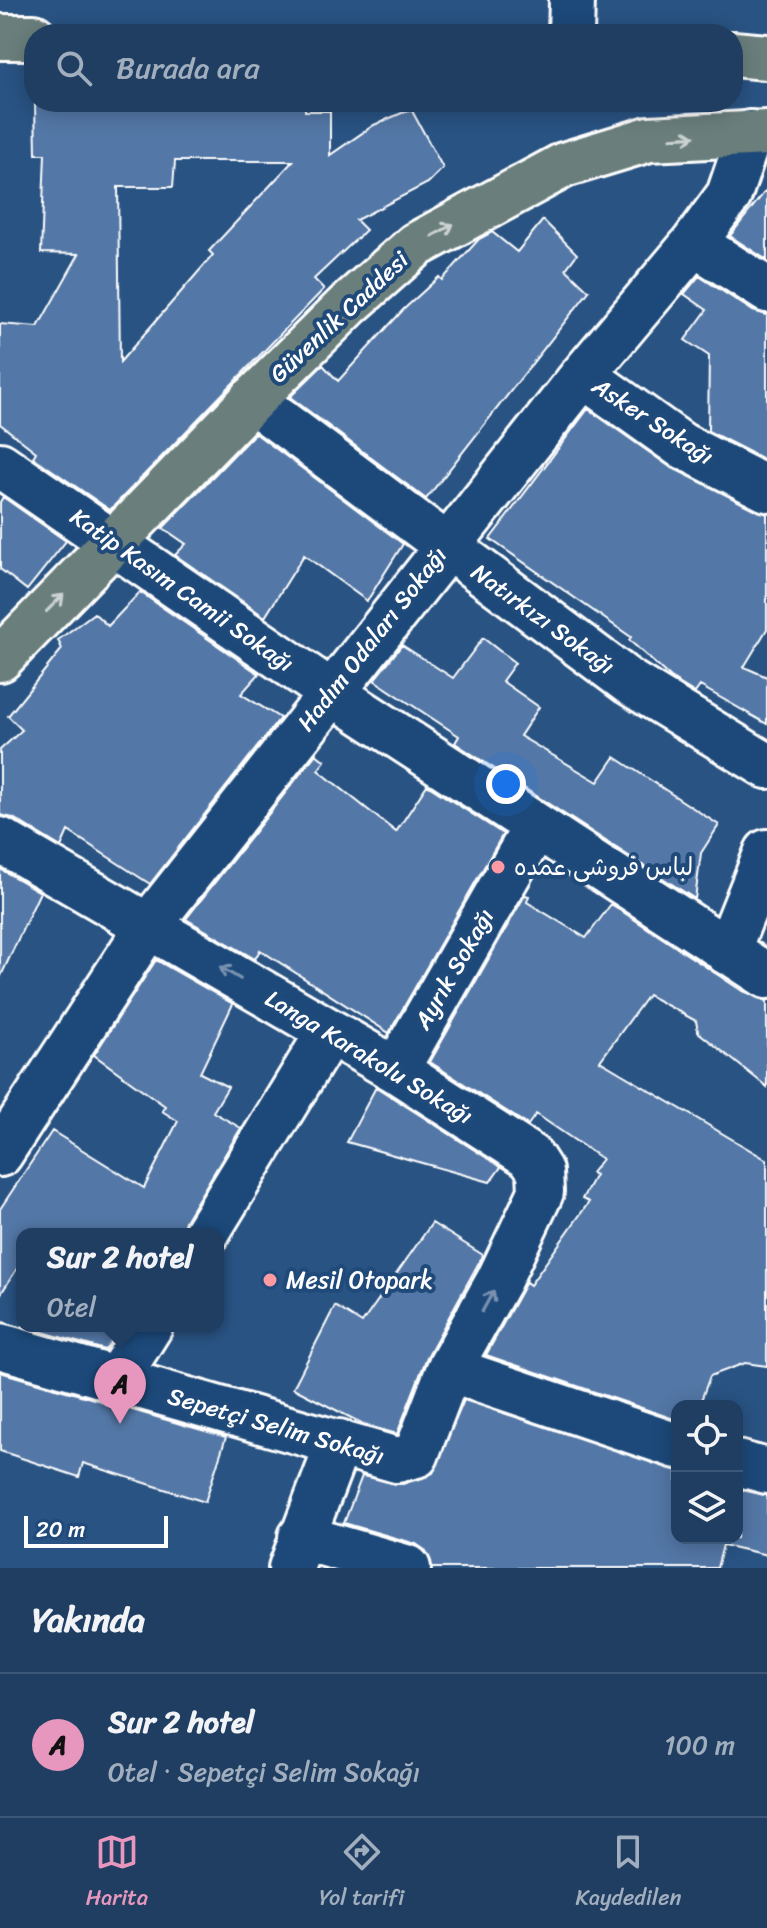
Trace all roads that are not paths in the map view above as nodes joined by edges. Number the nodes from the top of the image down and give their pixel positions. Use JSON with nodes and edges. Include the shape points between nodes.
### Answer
{"nodes":[{"id":1,"x":572,"y":0,"type":"edge"},
{"id":2,"x":571,"y":24,"type":"edge"},
{"id":3,"x":0,"y":37,"type":"edge"},
{"id":4,"x":24,"y":37,"type":"edge"},
{"id":5,"x":743,"y":55,"type":"edge"},
{"id":6,"x":767,"y":57,"type":"edge"},
{"id":7,"x":758,"y":133,"type":"edge"},
{"id":8,"x":694,"y":243,"type":"junction"},
{"id":9,"x":767,"y":290,"type":"edge"},
{"id":10,"x":583,"y":375,"type":"junction"},
{"id":11,"x":252,"y":400,"type":"junction"},
{"id":12,"x":0,"y":465,"type":"edge"},
{"id":13,"x":767,"y":489,"type":"edge"},
{"id":14,"x":115,"y":543,"type":"junction"},
{"id":15,"x":445,"y":547,"type":"junction"},
{"id":16,"x":0,"y":659,"type":"edge"},
{"id":17,"x":329,"y":691,"type":"junction"},
{"id":18,"x":767,"y":766,"type":"edge"},
{"id":19,"x":536,"y":826,"type":"junction"},
{"id":20,"x":0,"y":840,"type":"edge"},
{"id":21,"x":767,"y":852,"type":"edge"},
{"id":22,"x":149,"y":925,"type":"junction"},
{"id":23,"x":727,"y":952,"type":"junction"},
{"id":24,"x":767,"y":976,"type":"edge"},
{"id":25,"x":329,"y":1032,"type":"junction"},
{"id":26,"x":396,"y":1070,"type":"junction"},
{"id":27,"x":0,"y":1154,"type":"edge"},
{"id":28,"x":210,"y":1228,"type":"edge"},
{"id":29,"x":146,"y":1332,"type":"edge"},
{"id":30,"x":0,"y":1346,"type":"edge"},
{"id":31,"x":449,"y":1369,"type":"junction"},
{"id":32,"x":115,"y":1382,"type":"junction"},
{"id":33,"x":339,"y":1442,"type":"junction"},
{"id":34,"x":671,"y":1444,"type":"edge"},
{"id":35,"x":743,"y":1465,"type":"edge"},
{"id":36,"x":767,"y":1471,"type":"edge"},
{"id":37,"x":296,"y":1552,"type":"edge"},
{"id":38,"x":408,"y":1568,"type":"edge"}],
"edges":[{"from":1,"to":2,"type":"street"},
{"from":3,"to":4,"type":"main road"},
{"from":5,"to":6,"type":"main road"},
{"from":7,"to":8,"type":"street","name":"Hadım Odaları Sokağı","via":[[729,195]]},
{"from":11,"to":7,"type":"main road","name":"Güvenlik Caddesi","one_way":true,"via":[[416,245],[490,204],[564,165],[649,139]]},
{"from":8,"to":9,"type":"street"},
{"from":8,"to":10,"type":"street","name":"Hadım Odaları Sokağı"},
{"from":10,"to":13,"type":"street","name":"Asker Sokağı","via":[[681,445]]},
{"from":10,"to":15,"type":"street","name":"Hadım Odaları Sokağı"},
{"from":11,"to":14,"type":"main road","name":"Güvenlik Caddesi"},
{"from":11,"to":15,"type":"street","name":"Natırkızı Sokağı"},
{"from":12,"to":14,"type":"street","name":"Katip Kasım Camii Sokağı"},
{"from":16,"to":14,"type":"main road","name":"Güvenlik Caddesi","one_way":true},
{"from":14,"to":17,"type":"street","name":"Katip Kasım Camii Sokağı"},
{"from":15,"to":17,"type":"street","name":"Hadım Odaları Sokağı"},
{"from":15,"to":18,"type":"street","name":"Natırkızı Sokağı","via":[[629,682]]},
{"from":17,"to":19,"type":"street","name":"Katip Kasım Camii Sokağı"},
{"from":17,"to":22,"type":"street","name":"Hadım Odaları Sokağı"},
{"from":19,"to":23,"type":"street","name":"Katip Kasım Camii Sokağı"},
{"from":19,"to":26,"type":"street","name":"Ayrık Sokağı"},
{"from":20,"to":22,"type":"street","name":"Langa Karakolu Sokağı"},
{"from":21,"to":23,"type":"street"},
{"from":25,"to":22,"type":"street","name":"Langa Karakolu Sokağı","one_way":true},
{"from":22,"to":27,"type":"street","name":"Hadım Odaları Sokağı"},
{"from":23,"to":24,"type":"street","name":"Katip Kasım Camii Sokağı"},
{"from":25,"to":26,"type":"street","name":"Langa Karakolu Sokağı"},
{"from":25,"to":28,"type":"street"},
{"from":31,"to":26,"type":"street","name":"Langa Karakolu Sokağı","one_way":true,"via":[[521,1237],[541,1192],[540,1171],[531,1157]]},
{"from":29,"to":32,"type":"street"},
{"from":30,"to":32,"type":"street","name":"Sepetçi Selim Sokağı"},
{"from":31,"to":33,"type":"street","name":"Sepetçi Selim Sokağı","via":[[416,1455],[397,1460]]},
{"from":31,"to":34,"type":"street"},
{"from":32,"to":33,"type":"street","name":"Sepetçi Selim Sokağı"},
{"from":33,"to":37,"type":"street"},
{"from":35,"to":36,"type":"street"},
{"from":37,"to":38,"type":"street"}]}
